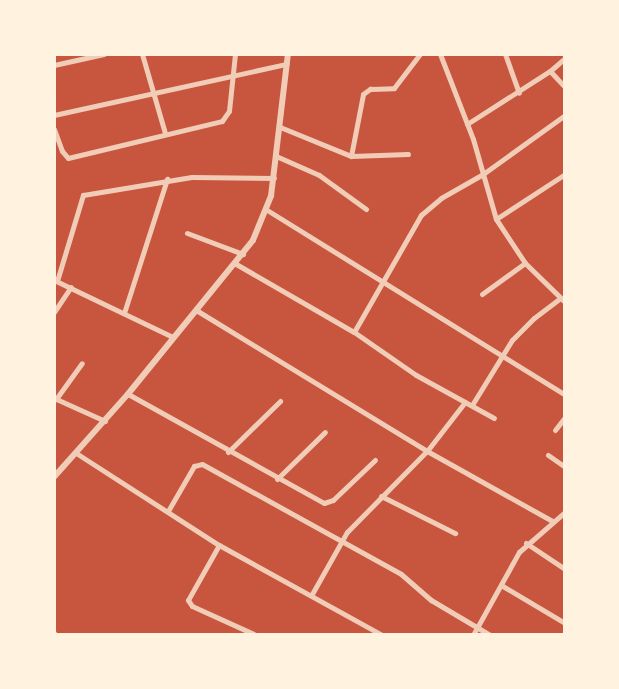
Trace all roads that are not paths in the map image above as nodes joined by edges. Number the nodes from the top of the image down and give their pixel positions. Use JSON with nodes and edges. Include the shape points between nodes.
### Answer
{"nodes":[{"id":1,"x":104,"y":54,"type":"edge"},
{"id":2,"x":142,"y":54,"type":"edge"},
{"id":3,"x":235,"y":54,"type":"edge"},
{"id":4,"x":288,"y":54,"type":"edge"},
{"id":5,"x":420,"y":54,"type":"edge"},
{"id":6,"x":440,"y":54,"type":"edge"},
{"id":7,"x":505,"y":54,"type":"edge"},
{"id":8,"x":565,"y":58,"type":"edge"},
{"id":9,"x":286,"y":64,"type":"junction"},
{"id":10,"x":54,"y":65,"type":"edge"},
{"id":11,"x":550,"y":72,"type":"junction"},
{"id":12,"x":233,"y":74,"type":"junction"},
{"id":13,"x":565,"y":87,"type":"edge"},
{"id":14,"x":153,"y":91,"type":"junction"},
{"id":15,"x":519,"y":93,"type":"junction"},
{"id":16,"x":565,"y":114,"type":"edge"},
{"id":17,"x":54,"y":115,"type":"edge"},
{"id":18,"x":467,"y":124,"type":"junction"},
{"id":19,"x":280,"y":127,"type":"junction"},
{"id":20,"x":54,"y":129,"type":"edge"},
{"id":21,"x":164,"y":133,"type":"junction"},
{"id":22,"x":408,"y":154,"type":"dead end"},
{"id":23,"x":276,"y":156,"type":"junction"},
{"id":24,"x":351,"y":156,"type":"junction"},
{"id":25,"x":484,"y":174,"type":"junction"},
{"id":26,"x":565,"y":174,"type":"edge"},
{"id":27,"x":274,"y":178,"type":"junction"},
{"id":28,"x":167,"y":179,"type":"junction"},
{"id":29,"x":267,"y":209,"type":"junction"},
{"id":30,"x":366,"y":209,"type":"dead end"},
{"id":31,"x":496,"y":219,"type":"junction"},
{"id":32,"x":187,"y":233,"type":"dead end"},
{"id":33,"x":244,"y":254,"type":"junction"},
{"id":34,"x":524,"y":263,"type":"junction"},
{"id":35,"x":236,"y":264,"type":"junction"},
{"id":36,"x":56,"y":281,"type":"edge"},
{"id":37,"x":384,"y":283,"type":"junction"},
{"id":38,"x":71,"y":287,"type":"junction"},
{"id":39,"x":482,"y":294,"type":"dead end"},
{"id":40,"x":562,"y":300,"type":"edge"},
{"id":41,"x":196,"y":310,"type":"junction"},
{"id":42,"x":54,"y":312,"type":"edge"},
{"id":43,"x":124,"y":313,"type":"junction"},
{"id":44,"x":354,"y":332,"type":"junction"},
{"id":45,"x":173,"y":337,"type":"junction"},
{"id":46,"x":503,"y":355,"type":"junction"},
{"id":47,"x":82,"y":363,"type":"dead end"},
{"id":48,"x":128,"y":394,"type":"junction"},
{"id":49,"x":565,"y":395,"type":"edge"},
{"id":50,"x":55,"y":399,"type":"edge"},
{"id":51,"x":280,"y":401,"type":"dead end"},
{"id":52,"x":465,"y":402,"type":"junction"},
{"id":53,"x":472,"y":405,"type":"junction"},
{"id":54,"x":565,"y":416,"type":"edge"},
{"id":55,"x":494,"y":418,"type":"dead end"},
{"id":56,"x":105,"y":421,"type":"junction"},
{"id":57,"x":555,"y":430,"type":"dead end"},
{"id":58,"x":325,"y":432,"type":"dead end"},
{"id":59,"x":427,"y":451,"type":"junction"},
{"id":60,"x":228,"y":452,"type":"junction"},
{"id":61,"x":76,"y":453,"type":"junction"},
{"id":62,"x":548,"y":454,"type":"dead end"},
{"id":63,"x":375,"y":460,"type":"dead end"},
{"id":64,"x":565,"y":467,"type":"edge"},
{"id":65,"x":54,"y":477,"type":"edge"},
{"id":66,"x":277,"y":479,"type":"junction"},
{"id":67,"x":381,"y":496,"type":"junction"},
{"id":68,"x":168,"y":511,"type":"junction"},
{"id":69,"x":565,"y":512,"type":"edge"},
{"id":70,"x":552,"y":521,"type":"junction"},
{"id":71,"x":455,"y":533,"type":"dead end"},
{"id":72,"x":341,"y":541,"type":"junction"},
{"id":73,"x":526,"y":543,"type":"junction"},
{"id":74,"x":219,"y":545,"type":"junction"},
{"id":75,"x":565,"y":569,"type":"edge"},
{"id":76,"x":501,"y":585,"type":"junction"},
{"id":77,"x":312,"y":594,"type":"junction"},
{"id":78,"x":565,"y":623,"type":"edge"},
{"id":79,"x":477,"y":627,"type":"junction"},
{"id":80,"x":379,"y":634,"type":"edge"},
{"id":81,"x":256,"y":635,"type":"edge"},
{"id":82,"x":473,"y":635,"type":"edge"},
{"id":83,"x":490,"y":635,"type":"edge"}],
"edges":[{"from":1,"to":10,"type":"street"},
{"from":2,"to":14,"type":"street"},
{"from":3,"to":12,"type":"street"},
{"from":4,"to":9,"type":"street"},
{"from":5,"to":24,"type":"street","via":[[394,88],[370,89],[363,94]]},
{"from":6,"to":18,"type":"street"},
{"from":7,"to":15,"type":"street"},
{"from":8,"to":11,"type":"street"},
{"from":9,"to":12,"type":"street"},
{"from":9,"to":19,"type":"street"},
{"from":11,"to":13,"type":"street"},
{"from":11,"to":15,"type":"street"},
{"from":12,"to":14,"type":"street"},
{"from":12,"to":21,"type":"street","via":[[225,119]]},
{"from":14,"to":17,"type":"street"},
{"from":14,"to":21,"type":"street"},
{"from":15,"to":18,"type":"street"},
{"from":16,"to":25,"type":"street"},
{"from":18,"to":25,"type":"street"},
{"from":19,"to":23,"type":"street"},
{"from":19,"to":24,"type":"street"},
{"from":20,"to":21,"type":"street","via":[[68,158]]},
{"from":22,"to":24,"type":"street"},
{"from":23,"to":27,"type":"street"},
{"from":23,"to":30,"type":"street","via":[[319,175]]},
{"from":25,"to":31,"type":"street"},
{"from":25,"to":37,"type":"street","via":[[421,215]]},
{"from":26,"to":31,"type":"street"},
{"from":27,"to":28,"type":"street"},
{"from":27,"to":29,"type":"street"},
{"from":28,"to":36,"type":"street","via":[[83,195]]},
{"from":28,"to":43,"type":"street"},
{"from":29,"to":33,"type":"street"},
{"from":29,"to":37,"type":"street"},
{"from":31,"to":34,"type":"street"},
{"from":32,"to":33,"type":"street"},
{"from":33,"to":35,"type":"street"},
{"from":34,"to":39,"type":"street"},
{"from":34,"to":40,"type":"street"},
{"from":35,"to":41,"type":"street"},
{"from":35,"to":44,"type":"street"},
{"from":36,"to":38,"type":"street"},
{"from":37,"to":44,"type":"street"},
{"from":37,"to":46,"type":"street"},
{"from":38,"to":42,"type":"street"},
{"from":38,"to":43,"type":"street"},
{"from":40,"to":46,"type":"street","via":[[522,330]]},
{"from":41,"to":45,"type":"street"},
{"from":41,"to":59,"type":"street"},
{"from":43,"to":45,"type":"street"},
{"from":44,"to":52,"type":"street"},
{"from":45,"to":48,"type":"street"},
{"from":46,"to":49,"type":"street"},
{"from":46,"to":53,"type":"street"},
{"from":47,"to":50,"type":"street"},
{"from":48,"to":56,"type":"street"},
{"from":48,"to":60,"type":"street"},
{"from":50,"to":56,"type":"street"},
{"from":51,"to":60,"type":"street"},
{"from":52,"to":53,"type":"street"},
{"from":52,"to":59,"type":"street"},
{"from":53,"to":55,"type":"street"},
{"from":54,"to":57,"type":"street"},
{"from":56,"to":61,"type":"street"},
{"from":58,"to":66,"type":"street"},
{"from":59,"to":67,"type":"street"},
{"from":59,"to":70,"type":"street"},
{"from":60,"to":66,"type":"street"},
{"from":61,"to":65,"type":"street"},
{"from":61,"to":68,"type":"street"},
{"from":62,"to":64,"type":"street"},
{"from":63,"to":66,"type":"street","via":[[327,503]]},
{"from":67,"to":71,"type":"street"},
{"from":67,"to":72,"type":"street"},
{"from":68,"to":72,"type":"street","via":[[194,466],[200,464]]},
{"from":68,"to":74,"type":"street"},
{"from":69,"to":70,"type":"street"},
{"from":70,"to":73,"type":"street"},
{"from":72,"to":77,"type":"street"},
{"from":72,"to":79,"type":"street","via":[[401,574],[431,600]]},
{"from":73,"to":75,"type":"street"},
{"from":73,"to":76,"type":"street"},
{"from":74,"to":77,"type":"street"},
{"from":74,"to":81,"type":"street","via":[[188,600],[192,606]]},
{"from":76,"to":78,"type":"street"},
{"from":76,"to":79,"type":"street"},
{"from":77,"to":80,"type":"street"},
{"from":79,"to":82,"type":"street"},
{"from":79,"to":83,"type":"street"}]}
